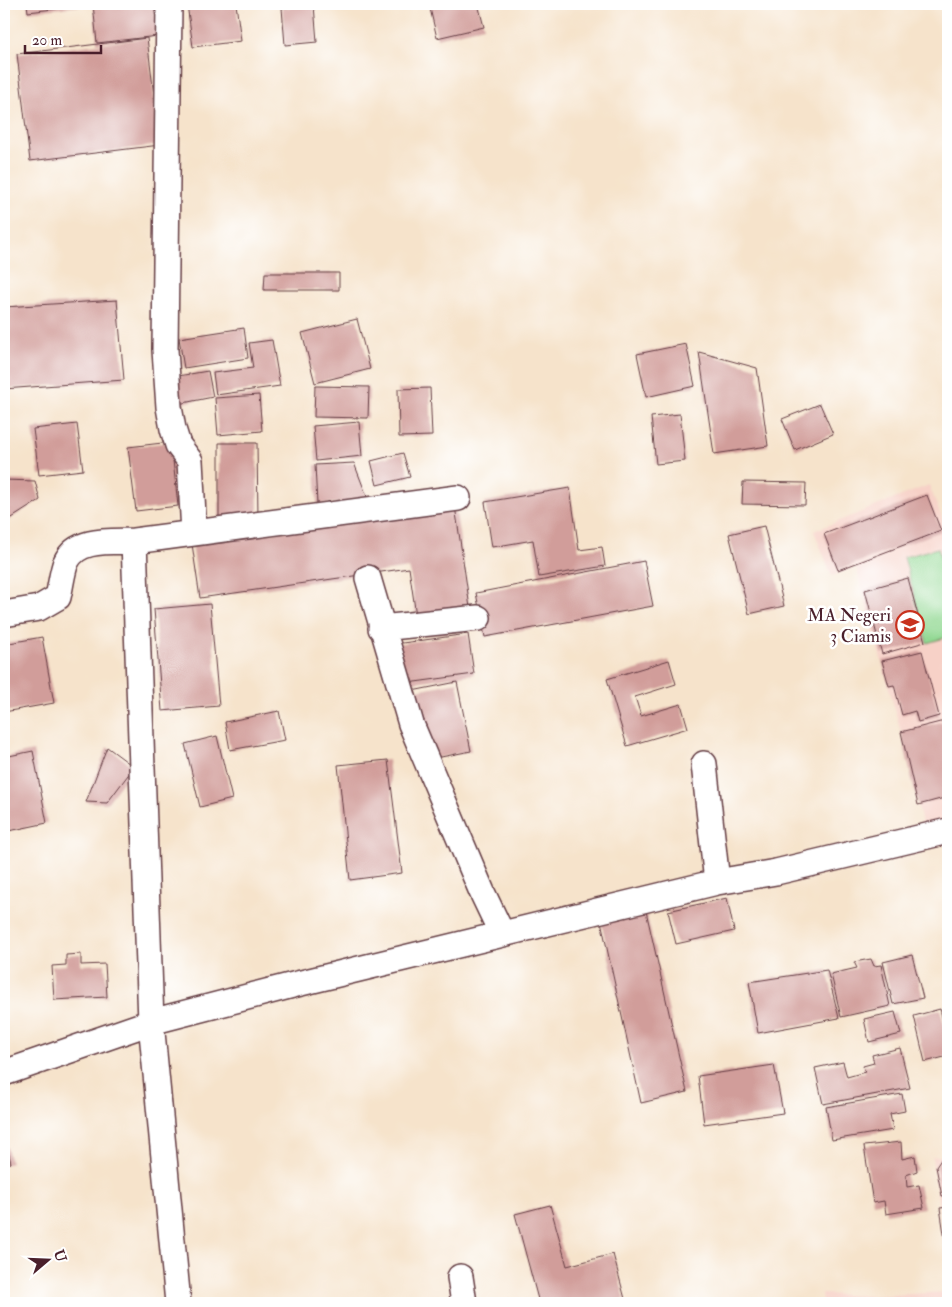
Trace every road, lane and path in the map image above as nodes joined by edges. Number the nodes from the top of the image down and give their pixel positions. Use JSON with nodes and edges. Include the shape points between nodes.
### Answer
{"nodes":[{"id":1,"x":169,"y":4,"type":"edge"},
{"id":2,"x":458,"y":498,"type":"dead end"},
{"id":3,"x":194,"y":533,"type":"junction"},
{"id":4,"x":134,"y":541,"type":"junction"},
{"id":5,"x":368,"y":578,"type":"dead end"},
{"id":6,"x":4,"y":614,"type":"edge"},
{"id":7,"x":478,"y":618,"type":"dead end"},
{"id":8,"x":382,"y":628,"type":"junction"},
{"id":9,"x":704,"y":764,"type":"dead end"},
{"id":10,"x":948,"y":831,"type":"edge"},
{"id":11,"x":717,"y":882,"type":"junction"},
{"id":12,"x":502,"y":934,"type":"junction"},
{"id":13,"x":151,"y":1022,"type":"junction"},
{"id":14,"x":4,"y":1073,"type":"edge"},
{"id":15,"x":460,"y":1277,"type":"dead end"},
{"id":16,"x":178,"y":1303,"type":"edge"},
{"id":17,"x":464,"y":1303,"type":"edge"}],
"edges":[{"from":1,"to":3,"type":"street","via":[[165,350],[169,407],[178,445],[190,461]]},
{"from":2,"to":3,"type":"street"},
{"from":3,"to":4,"type":"street"},
{"from":4,"to":6,"type":"street","via":[[80,546],[67,560],[58,596],[38,608]]},
{"from":4,"to":13,"type":"street"},
{"from":5,"to":8,"type":"street"},
{"from":7,"to":8,"type":"street"},
{"from":8,"to":12,"type":"street","via":[[411,724]]},
{"from":9,"to":11,"type":"street"},
{"from":10,"to":11,"type":"street","via":[[776,872]]},
{"from":11,"to":12,"type":"street"},
{"from":12,"to":13,"type":"street"},
{"from":13,"to":14,"type":"street"},
{"from":13,"to":16,"type":"street"},
{"from":15,"to":17,"type":"street"}]}
